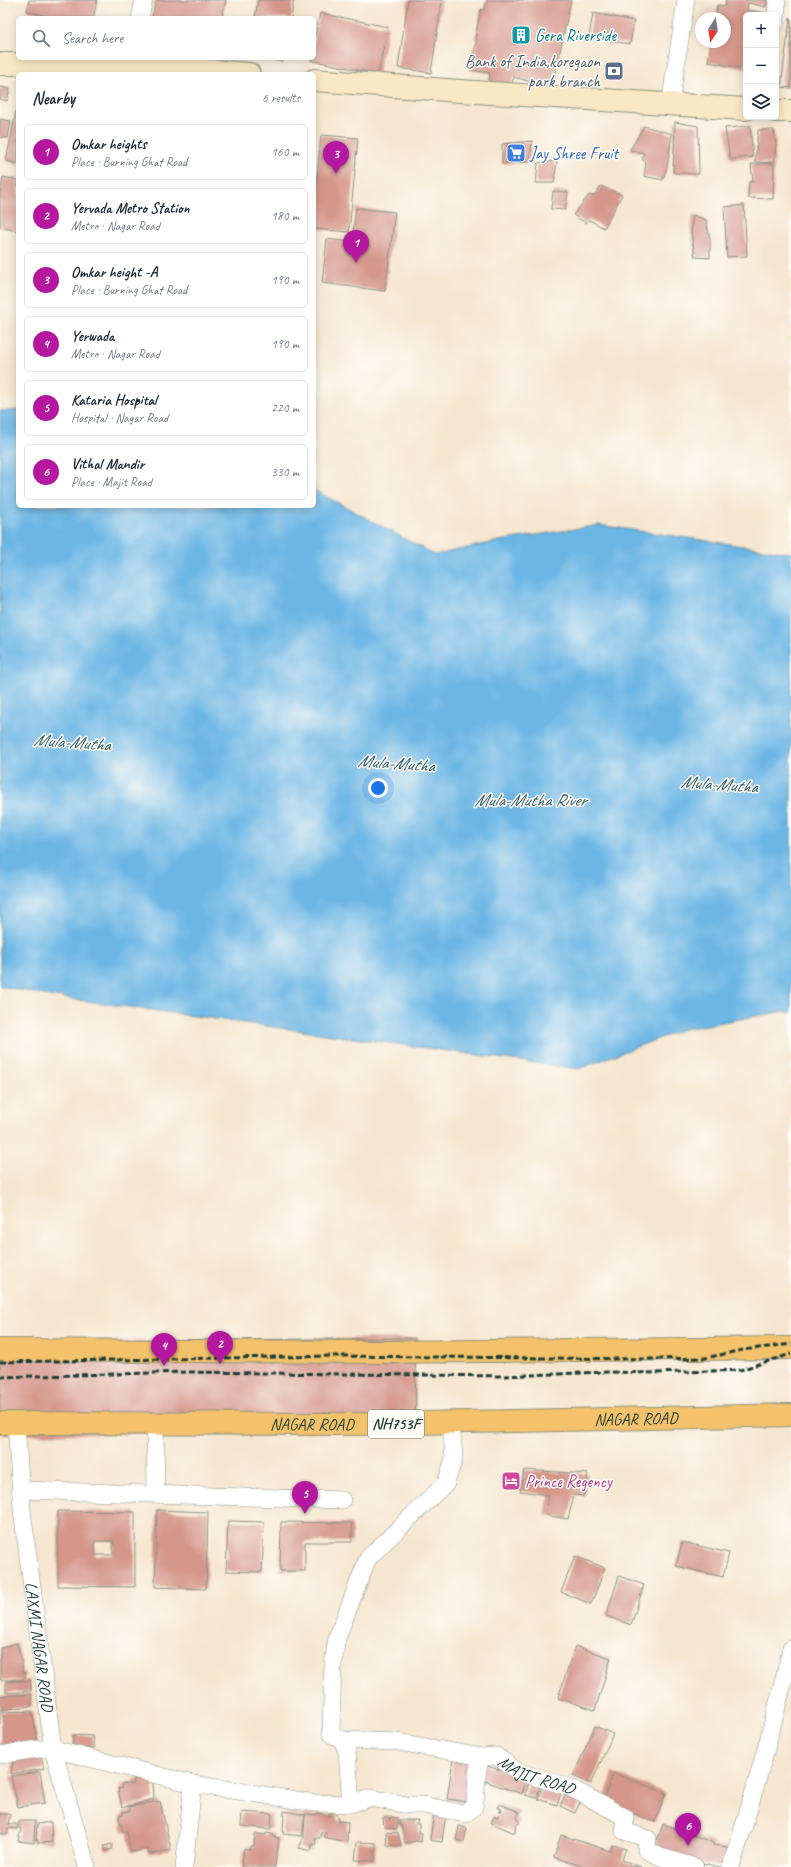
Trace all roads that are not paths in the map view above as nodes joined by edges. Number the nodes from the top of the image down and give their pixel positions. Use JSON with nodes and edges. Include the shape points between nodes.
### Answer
{"nodes":[{"id":1,"x":144,"y":0,"type":"edge"},
{"id":2,"x":686,"y":0,"type":"edge"},
{"id":3,"x":777,"y":0,"type":"edge"},
{"id":4,"x":776,"y":12,"type":"edge"},
{"id":5,"x":140,"y":16,"type":"edge"},
{"id":6,"x":131,"y":61,"type":"edge"},
{"id":7,"x":0,"y":64,"type":"edge"},
{"id":8,"x":231,"y":72,"type":"edge"},
{"id":9,"x":316,"y":80,"type":"edge"},
{"id":10,"x":670,"y":105,"type":"junction"},
{"id":11,"x":743,"y":109,"type":"edge"},
{"id":12,"x":779,"y":111,"type":"edge"},
{"id":13,"x":791,"y":111,"type":"edge"},
{"id":14,"x":791,"y":1348,"type":"edge"},
{"id":15,"x":0,"y":1350,"type":"edge"},
{"id":16,"x":791,"y":1415,"type":"edge"},
{"id":17,"x":8,"y":1423,"type":"edge"},
{"id":18,"x":155,"y":1423,"type":"junction"},
{"id":19,"x":451,"y":1423,"type":"junction"},
{"id":20,"x":21,"y":1490,"type":"junction"},
{"id":21,"x":156,"y":1494,"type":"junction"},
{"id":22,"x":342,"y":1500,"type":"dead end"},
{"id":23,"x":791,"y":1649,"type":"edge"},
{"id":24,"x":342,"y":1740,"type":"junction"},
{"id":25,"x":53,"y":1749,"type":"junction"},
{"id":26,"x":0,"y":1755,"type":"edge"},
{"id":27,"x":482,"y":1757,"type":"junction"},
{"id":28,"x":193,"y":1784,"type":"junction"},
{"id":29,"x":351,"y":1804,"type":"junction"},
{"id":30,"x":88,"y":1867,"type":"edge"},
{"id":31,"x":184,"y":1867,"type":"edge"},
{"id":32,"x":695,"y":1867,"type":"edge"},
{"id":33,"x":731,"y":1867,"type":"edge"}],
"edges":[{"from":1,"to":5,"type":"street"},
{"from":2,"to":10,"type":"street"},
{"from":3,"to":4,"type":"street"},
{"from":6,"to":7,"type":"street"},
{"from":6,"to":8,"type":"street"},
{"from":9,"to":10,"type":"street"},
{"from":10,"to":11,"type":"street"},
{"from":12,"to":13,"type":"street"},
{"from":14,"to":15,"type":"highway","via":[[379,1352]]},
{"from":16,"to":19,"type":"highway","name":"NAGAR ROAD","number":"NH753F"},
{"from":17,"to":18,"type":"highway","name":"NAGAR ROAD","number":"NH753F"},
{"from":17,"to":20,"type":"street","name":"LAXMI NAGAR ROAD"},
{"from":18,"to":19,"type":"highway","name":"NAGAR ROAD","number":"NH753F"},
{"from":18,"to":21,"type":"street"},
{"from":19,"to":24,"type":"street","via":[[454,1458],[446,1483],[368,1558],[337,1638],[333,1664],[332,1734]]},
{"from":20,"to":21,"type":"street"},
{"from":20,"to":25,"type":"street","name":"LAXMI NAGAR ROAD"},
{"from":21,"to":22,"type":"street"},
{"from":23,"to":33,"type":"street","via":[[774,1722]]},
{"from":24,"to":27,"type":"street","name":"MAJIT ROAD","via":[[398,1742]]},
{"from":24,"to":29,"type":"street","via":[[347,1751]]},
{"from":25,"to":26,"type":"street"},
{"from":25,"to":28,"type":"street"},
{"from":25,"to":30,"type":"street","name":"LAXMI NAGAR ROAD"},
{"from":27,"to":29,"type":"street","via":[[477,1766],[474,1807],[465,1814],[370,1798]]},
{"from":27,"to":32,"type":"street","name":"MAJIT ROAD","via":[[496,1756],[519,1772],[569,1787],[625,1817],[624,1831],[648,1839],[646,1850]]},
{"from":28,"to":29,"type":"street","via":[[315,1803]]},
{"from":28,"to":31,"type":"street"}]}
